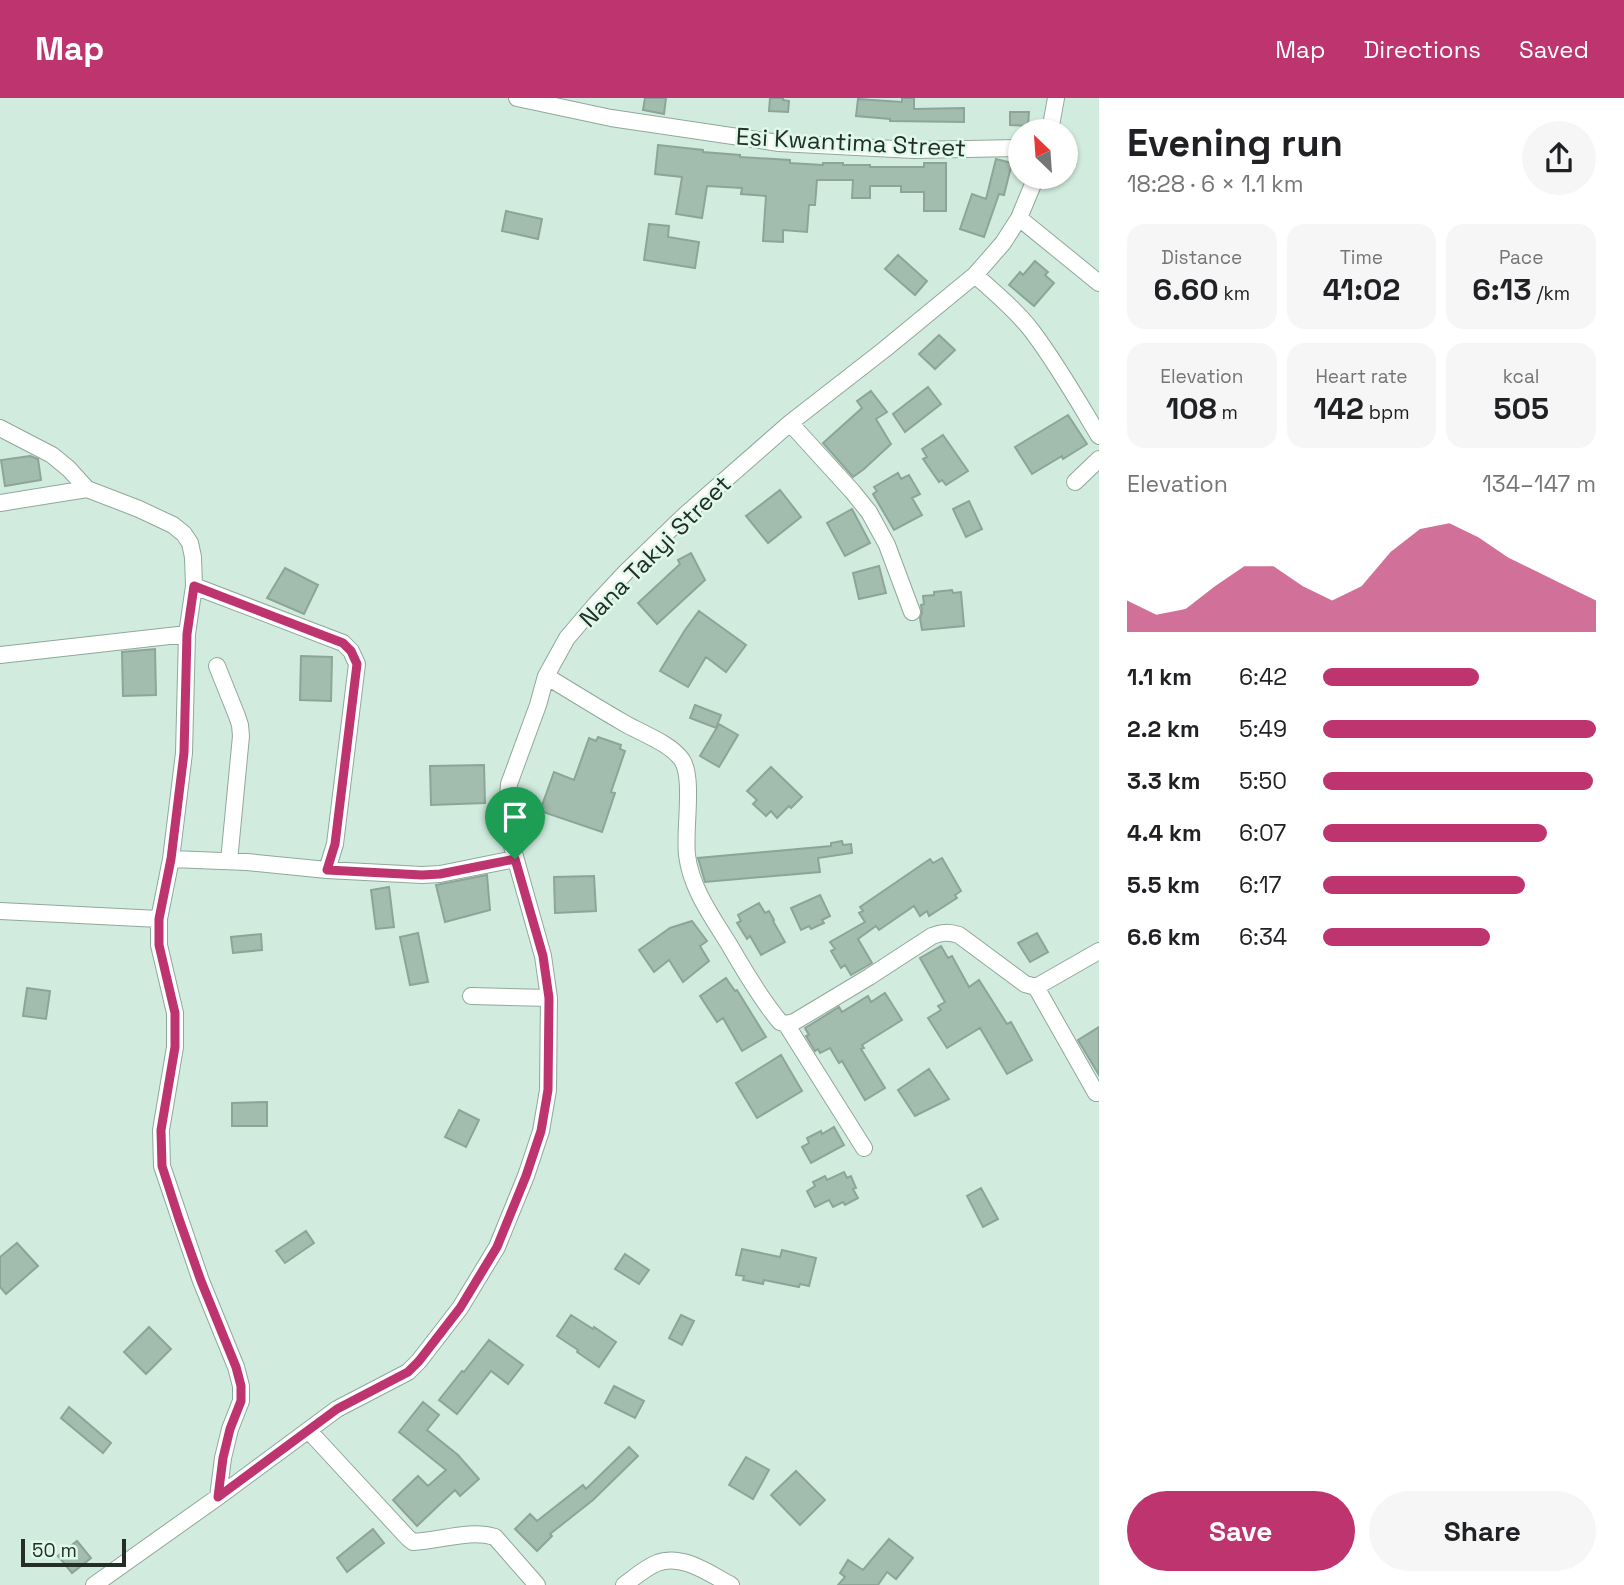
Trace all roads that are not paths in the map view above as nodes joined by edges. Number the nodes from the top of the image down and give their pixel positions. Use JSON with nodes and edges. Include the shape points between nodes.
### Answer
{"nodes":[{"id":1,"x":517,"y":98,"type":"edge"},
{"id":2,"x":1056,"y":98,"type":"edge"},
{"id":3,"x":537,"y":100,"type":"edge"},
{"id":4,"x":1052,"y":119,"type":"edge"},
{"id":5,"x":1008,"y":148,"type":"edge"},
{"id":6,"x":1031,"y":189,"type":"edge"},
{"id":7,"x":1019,"y":218,"type":"junction"},
{"id":8,"x":975,"y":275,"type":"junction"},
{"id":9,"x":1099,"y":283,"type":"edge"},
{"id":10,"x":790,"y":423,"type":"junction"},
{"id":11,"x":0,"y":428,"type":"edge"},
{"id":12,"x":1099,"y":436,"type":"edge"},
{"id":13,"x":1099,"y":459,"type":"edge"},
{"id":14,"x":1075,"y":482,"type":"dead end"},
{"id":15,"x":87,"y":489,"type":"junction"},
{"id":16,"x":0,"y":503,"type":"edge"},
{"id":17,"x":194,"y":586,"type":"junction"},
{"id":18,"x":912,"y":612,"type":"dead end"},
{"id":19,"x":187,"y":634,"type":"junction"},
{"id":20,"x":0,"y":655,"type":"edge"},
{"id":21,"x":217,"y":666,"type":"dead end"},
{"id":22,"x":546,"y":676,"type":"junction"},
{"id":23,"x":171,"y":859,"type":"junction"},
{"id":24,"x":515,"y":859,"type":"junction"},
{"id":25,"x":229,"y":861,"type":"junction"},
{"id":26,"x":327,"y":870,"type":"junction"},
{"id":27,"x":0,"y":911,"type":"edge"},
{"id":28,"x":159,"y":919,"type":"junction"},
{"id":29,"x":1099,"y":951,"type":"edge"},
{"id":30,"x":1036,"y":987,"type":"junction"},
{"id":31,"x":471,"y":996,"type":"dead end"},
{"id":32,"x":549,"y":998,"type":"junction"},
{"id":33,"x":786,"y":1024,"type":"junction"},
{"id":34,"x":1096,"y":1093,"type":"dead end"},
{"id":35,"x":864,"y":1148,"type":"dead end"},
{"id":36,"x":309,"y":1431,"type":"junction"},
{"id":37,"x":218,"y":1497,"type":"junction"},
{"id":38,"x":94,"y":1585,"type":"edge"},
{"id":39,"x":537,"y":1585,"type":"edge"},
{"id":40,"x":624,"y":1585,"type":"edge"},
{"id":41,"x":731,"y":1585,"type":"edge"}],
"edges":[{"from":1,"to":3,"type":"street","name":"Esi Kwantima Street"},
{"from":2,"to":4,"type":"street"},
{"from":3,"to":5,"type":"street","name":"Esi Kwantima Street","via":[[611,118],[779,143],[914,150]]},
{"from":6,"to":7,"type":"street","name":"Nana Takyi Street"},
{"from":7,"to":8,"type":"street","name":"Nana Takyi Street"},
{"from":7,"to":9,"type":"street"},
{"from":8,"to":10,"type":"street","name":"Nana Takyi Street"},
{"from":8,"to":12,"type":"street","via":[[1032,330]]},
{"from":10,"to":18,"type":"street","via":[[869,512],[887,545]]},
{"from":10,"to":22,"type":"street","name":"Nana Takyi Street","via":[[626,572],[567,638]]},
{"from":11,"to":15,"type":"street","via":[[52,455]]},
{"from":13,"to":14,"type":"street"},
{"from":15,"to":16,"type":"street"},
{"from":15,"to":17,"type":"street","via":[[139,509],[184,534],[193,557]]},
{"from":17,"to":19,"type":"street"},
{"from":17,"to":26,"type":"street","via":[[343,643],[351,651],[357,664],[335,844]]},
{"from":19,"to":20,"type":"street"},
{"from":19,"to":23,"type":"street","via":[[184,753]]},
{"from":21,"to":25,"type":"street","via":[[240,725]]},
{"from":22,"to":24,"type":"street","name":"Nana Takyi Street","via":[[509,783],[506,810]]},
{"from":22,"to":33,"type":"street","via":[[681,759],[687,784],[687,856],[694,884],[753,985],[779,1022]]},
{"from":23,"to":25,"type":"street"},
{"from":23,"to":28,"type":"street"},
{"from":24,"to":26,"type":"street","via":[[440,874]]},
{"from":24,"to":32,"type":"street","name":"Nana Takyi Street","via":[[543,956]]},
{"from":25,"to":26,"type":"street"},
{"from":27,"to":28,"type":"street"},
{"from":28,"to":37,"type":"street","via":[[159,945],[175,1013],[175,1047],[161,1130],[162,1166],[241,1386]]},
{"from":29,"to":30,"type":"street"},
{"from":30,"to":33,"type":"street","via":[[1025,985],[959,934],[941,933]]},
{"from":30,"to":34,"type":"street"},
{"from":31,"to":32,"type":"street"},
{"from":32,"to":36,"type":"street","name":"Nana Takyi Street","via":[[548,1090],[541,1131],[497,1247],[460,1308],[408,1372],[337,1409]]},
{"from":33,"to":35,"type":"street"},
{"from":36,"to":37,"type":"street","name":"Nana Takyi Street"},
{"from":36,"to":39,"type":"street","via":[[413,1542],[487,1534],[495,1537]]},
{"from":37,"to":38,"type":"street","name":"Nana Takyi Street"},
{"from":40,"to":41,"type":"street","via":[[647,1568],[670,1560],[693,1565]]}]}
